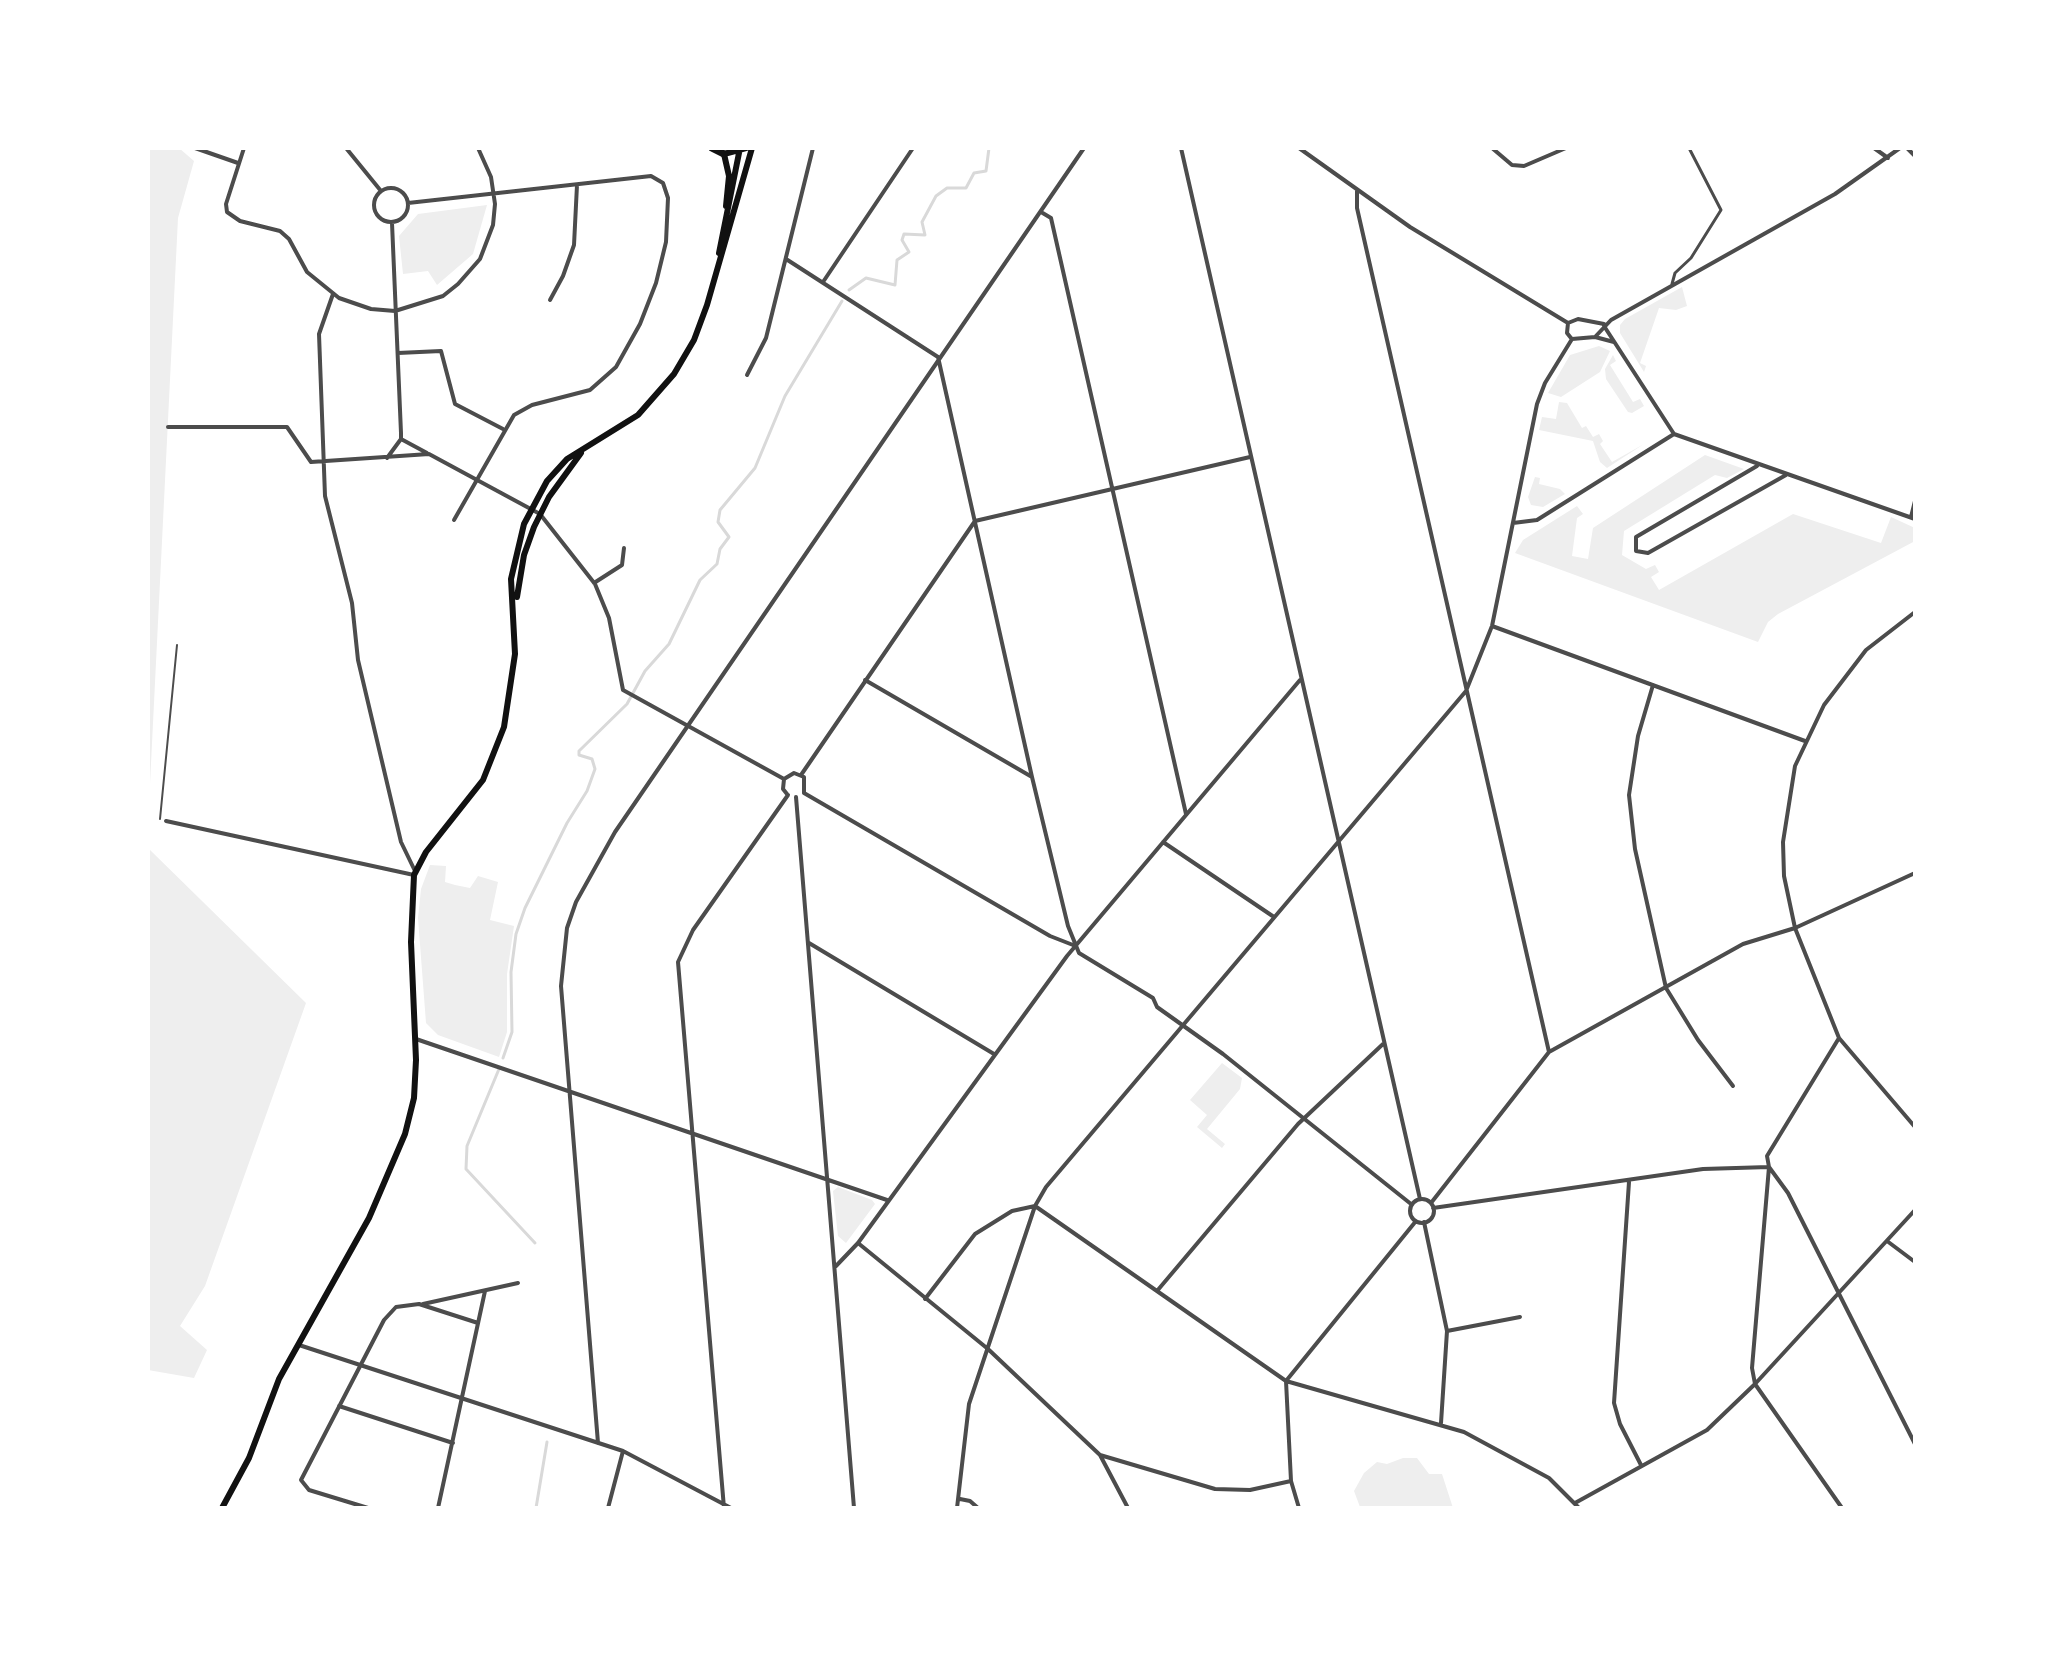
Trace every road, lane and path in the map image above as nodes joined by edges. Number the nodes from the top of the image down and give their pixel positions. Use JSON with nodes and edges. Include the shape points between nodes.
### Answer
{"nodes":[{"id":1,"x":195,"y":148,"type":"edge"},
{"id":2,"x":244,"y":148,"type":"edge"},
{"id":3,"x":346,"y":148,"type":"edge"},
{"id":4,"x":478,"y":148,"type":"edge"},
{"id":5,"x":712,"y":148,"type":"edge"},
{"id":6,"x":752,"y":148,"type":"edge"},
{"id":7,"x":813,"y":148,"type":"edge"},
{"id":8,"x":913,"y":148,"type":"edge"},
{"id":9,"x":1084,"y":148,"type":"edge"},
{"id":10,"x":1181,"y":148,"type":"edge"},
{"id":11,"x":1299,"y":148,"type":"edge"},
{"id":12,"x":1492,"y":148,"type":"edge"},
{"id":13,"x":1566,"y":148,"type":"edge"},
{"id":14,"x":1689,"y":148,"type":"edge"},
{"id":15,"x":1874,"y":148,"type":"edge"},
{"id":16,"x":1900,"y":148,"type":"edge"},
{"id":17,"x":1907,"y":148,"type":"edge"},
{"id":18,"x":742,"y":149,"type":"edge"},
{"id":19,"x":724,"y":154,"type":"junction"},
{"id":20,"x":1915,"y":156,"type":"edge"},
{"id":21,"x":1888,"y":158,"type":"junction"},
{"id":22,"x":238,"y":163,"type":"junction"},
{"id":23,"x":577,"y":185,"type":"junction"},
{"id":24,"x":381,"y":191,"type":"junction"},
{"id":25,"x":1357,"y":191,"type":"junction"},
{"id":26,"x":494,"y":194,"type":"junction"},
{"id":27,"x":408,"y":203,"type":"junction"},
{"id":28,"x":727,"y":210,"type":"junction"},
{"id":29,"x":1041,"y":212,"type":"junction"},
{"id":30,"x":392,"y":223,"type":"junction"},
{"id":31,"x":786,"y":259,"type":"junction"},
{"id":32,"x":715,"y":276,"type":"junction"},
{"id":33,"x":823,"y":282,"type":"junction"},
{"id":34,"x":1672,"y":286,"type":"junction"},
{"id":35,"x":333,"y":294,"type":"junction"},
{"id":36,"x":550,"y":300,"type":"dead end"},
{"id":37,"x":395,"y":311,"type":"junction"},
{"id":38,"x":1568,"y":323,"type":"junction"},
{"id":39,"x":1604,"y":325,"type":"junction"},
{"id":40,"x":1595,"y":337,"type":"junction"},
{"id":41,"x":1572,"y":339,"type":"junction"},
{"id":42,"x":1614,"y":342,"type":"junction"},
{"id":43,"x":398,"y":353,"type":"junction"},
{"id":44,"x":938,"y":357,"type":"junction"},
{"id":45,"x":747,"y":375,"type":"dead end"},
{"id":46,"x":168,"y":427,"type":"dead end"},
{"id":47,"x":503,"y":429,"type":"junction"},
{"id":48,"x":1674,"y":434,"type":"junction"},
{"id":49,"x":401,"y":439,"type":"junction"},
{"id":50,"x":589,"y":444,"type":"junction"},
{"id":51,"x":429,"y":454,"type":"junction"},
{"id":52,"x":1250,"y":457,"type":"junction"},
{"id":53,"x":387,"y":458,"type":"junction"},
{"id":54,"x":325,"y":461,"type":"junction"},
{"id":55,"x":1757,"y":466,"type":"junction"},
{"id":56,"x":1786,"y":475,"type":"junction"},
{"id":57,"x":476,"y":479,"type":"junction"},
{"id":58,"x":1112,"y":488,"type":"junction"},
{"id":59,"x":1915,"y":501,"type":"edge"},
{"id":60,"x":531,"y":509,"type":"junction"},
{"id":61,"x":540,"y":514,"type":"junction"},
{"id":62,"x":1913,"y":518,"type":"edge"},
{"id":63,"x":454,"y":520,"type":"dead end"},
{"id":64,"x":975,"y":521,"type":"junction"},
{"id":65,"x":1513,"y":523,"type":"junction"},
{"id":66,"x":624,"y":548,"type":"dead end"},
{"id":67,"x":594,"y":583,"type":"junction"},
{"id":68,"x":515,"y":604,"type":"junction"},
{"id":69,"x":1915,"y":612,"type":"edge"},
{"id":70,"x":1492,"y":626,"type":"junction"},
{"id":71,"x":177,"y":645,"type":"dead end"},
{"id":72,"x":865,"y":680,"type":"junction"},
{"id":73,"x":1300,"y":680,"type":"junction"},
{"id":74,"x":1653,"y":685,"type":"junction"},
{"id":75,"x":1466,"y":691,"type":"junction"},
{"id":76,"x":688,"y":725,"type":"junction"},
{"id":77,"x":1805,"y":741,"type":"junction"},
{"id":78,"x":801,"y":775,"type":"junction"},
{"id":79,"x":1032,"y":777,"type":"junction"},
{"id":80,"x":784,"y":779,"type":"junction"},
{"id":81,"x":804,"y":793,"type":"junction"},
{"id":82,"x":788,"y":795,"type":"junction"},
{"id":83,"x":796,"y":797,"type":"junction"},
{"id":84,"x":1186,"y":814,"type":"junction"},
{"id":85,"x":160,"y":819,"type":"dead end"},
{"id":86,"x":166,"y":821,"type":"dead end"},
{"id":87,"x":1163,"y":842,"type":"junction"},
{"id":88,"x":1338,"y":843,"type":"junction"},
{"id":89,"x":414,"y":873,"type":"junction"},
{"id":90,"x":1915,"y":873,"type":"edge"},
{"id":91,"x":1274,"y":918,"type":"junction"},
{"id":92,"x":1795,"y":928,"type":"junction"},
{"id":93,"x":809,"y":943,"type":"junction"},
{"id":94,"x":1075,"y":946,"type":"junction"},
{"id":95,"x":1666,"y":988,"type":"junction"},
{"id":96,"x":1185,"y":1025,"type":"junction"},
{"id":97,"x":1839,"y":1038,"type":"junction"},
{"id":98,"x":416,"y":1039,"type":"junction"},
{"id":99,"x":1169,"y":1042,"type":"junction"},
{"id":100,"x":1383,"y":1044,"type":"junction"},
{"id":101,"x":1174,"y":1046,"type":"dead end"},
{"id":102,"x":1549,"y":1052,"type":"junction"},
{"id":103,"x":994,"y":1054,"type":"junction"},
{"id":104,"x":1223,"y":1054,"type":"junction"},
{"id":105,"x":1219,"y":1060,"type":"dead end"},
{"id":106,"x":1733,"y":1086,"type":"dead end"},
{"id":107,"x":568,"y":1089,"type":"junction"},
{"id":108,"x":1304,"y":1118,"type":"junction"},
{"id":109,"x":1915,"y":1127,"type":"edge"},
{"id":110,"x":691,"y":1131,"type":"junction"},
{"id":111,"x":1769,"y":1167,"type":"junction"},
{"id":112,"x":828,"y":1180,"type":"junction"},
{"id":113,"x":1629,"y":1182,"type":"junction"},
{"id":114,"x":1420,"y":1199,"type":"junction"},
{"id":115,"x":887,"y":1200,"type":"junction"},
{"id":116,"x":1411,"y":1204,"type":"junction"},
{"id":117,"x":1432,"y":1205,"type":"junction"},
{"id":118,"x":1035,"y":1206,"type":"junction"},
{"id":119,"x":1915,"y":1210,"type":"edge"},
{"id":120,"x":1416,"y":1221,"type":"junction"},
{"id":121,"x":1424,"y":1222,"type":"junction"},
{"id":122,"x":1887,"y":1241,"type":"junction"},
{"id":123,"x":858,"y":1243,"type":"junction"},
{"id":124,"x":1915,"y":1262,"type":"edge"},
{"id":125,"x":836,"y":1266,"type":"junction"},
{"id":126,"x":518,"y":1283,"type":"dead end"},
{"id":127,"x":485,"y":1291,"type":"junction"},
{"id":128,"x":1157,"y":1291,"type":"junction"},
{"id":129,"x":1838,"y":1293,"type":"junction"},
{"id":130,"x":925,"y":1299,"type":"junction"},
{"id":131,"x":419,"y":1304,"type":"junction"},
{"id":132,"x":1520,"y":1317,"type":"dead end"},
{"id":133,"x":478,"y":1323,"type":"junction"},
{"id":134,"x":1447,"y":1331,"type":"junction"},
{"id":135,"x":297,"y":1344,"type":"junction"},
{"id":136,"x":988,"y":1349,"type":"junction"},
{"id":137,"x":360,"y":1367,"type":"junction"},
{"id":138,"x":1286,"y":1381,"type":"junction"},
{"id":139,"x":1755,"y":1384,"type":"junction"},
{"id":140,"x":462,"y":1399,"type":"junction"},
{"id":141,"x":339,"y":1406,"type":"junction"},
{"id":142,"x":1441,"y":1423,"type":"junction"},
{"id":143,"x":453,"y":1443,"type":"junction"},
{"id":144,"x":598,"y":1443,"type":"junction"},
{"id":145,"x":1915,"y":1444,"type":"edge"},
{"id":146,"x":623,"y":1451,"type":"junction"},
{"id":147,"x":1100,"y":1455,"type":"junction"},
{"id":148,"x":1641,"y":1465,"type":"junction"},
{"id":149,"x":1291,"y":1481,"type":"junction"},
{"id":150,"x":960,"y":1499,"type":"junction"},
{"id":151,"x":724,"y":1506,"type":"edge"},
{"id":152,"x":1577,"y":1506,"type":"edge"},
{"id":153,"x":222,"y":1508,"type":"edge"},
{"id":154,"x":368,"y":1508,"type":"edge"},
{"id":155,"x":438,"y":1508,"type":"edge"},
{"id":156,"x":608,"y":1508,"type":"edge"},
{"id":157,"x":731,"y":1508,"type":"edge"},
{"id":158,"x":854,"y":1508,"type":"edge"},
{"id":159,"x":957,"y":1508,"type":"edge"},
{"id":160,"x":978,"y":1508,"type":"edge"},
{"id":161,"x":1128,"y":1508,"type":"edge"},
{"id":162,"x":1299,"y":1508,"type":"edge"},
{"id":163,"x":1842,"y":1508,"type":"edge"}],
"edges":[{"from":1,"to":22,"type":"street"},
{"from":2,"to":22,"type":"street"},
{"from":3,"to":24,"type":"street"},
{"from":4,"to":26,"type":"street"},
{"from":5,"to":19,"type":"main road"},
{"from":6,"to":32,"type":"main road"},
{"from":7,"to":31,"type":"street"},
{"from":8,"to":33,"type":"street"},
{"from":9,"to":29,"type":"street"},
{"from":10,"to":52,"type":"street"},
{"from":11,"to":25,"type":"street"},
{"from":12,"to":13,"type":"street","via":[[1512,165],[1524,166]]},
{"from":14,"to":34,"type":"street","via":[[1721,210],[1691,258],[1675,273]]},
{"from":15,"to":21,"type":"street"},
{"from":16,"to":21,"type":"street"},
{"from":17,"to":20,"type":"street"},
{"from":18,"to":19,"type":"main road"},
{"from":18,"to":28,"type":"main road"},
{"from":19,"to":28,"type":"main road"},
{"from":21,"to":34,"type":"street"},
{"from":22,"to":35,"type":"street","via":[[227,212],[240,221],[280,231],[307,272]]},
{"from":23,"to":26,"type":"street"},
{"from":23,"to":36,"type":"street","via":[[574,245]]},
{"from":23,"to":47,"type":"street","via":[[645,176],[660,180],[668,198],[662,261],[648,307],[616,367],[590,390],[523,409]]},
{"from":24,"to":27,"type":"street","via":[[400,190]]},
{"from":24,"to":30,"type":"street","via":[[374,200],[375,211]]},
{"from":25,"to":38,"type":"street"},
{"from":25,"to":75,"type":"street"},
{"from":26,"to":27,"type":"street"},
{"from":26,"to":37,"type":"street","via":[[493,225],[471,272],[443,296]]},
{"from":27,"to":30,"type":"street","via":[[404,216]]},
{"from":28,"to":32,"type":"main road"},
{"from":29,"to":44,"type":"street"},
{"from":29,"to":58,"type":"street","via":[[1051,218]]},
{"from":30,"to":37,"type":"street"},
{"from":31,"to":33,"type":"street"},
{"from":31,"to":45,"type":"street","via":[[766,338]]},
{"from":32,"to":50,"type":"main road","via":[[694,340],[674,374],[638,415]]},
{"from":33,"to":44,"type":"street"},
{"from":34,"to":39,"type":"street"},
{"from":35,"to":37,"type":"street","via":[[371,309]]},
{"from":35,"to":54,"type":"street","via":[[319,334]]},
{"from":37,"to":43,"type":"street"},
{"from":38,"to":39,"type":"street","via":[[1582,319]]},
{"from":38,"to":41,"type":"street"},
{"from":39,"to":40,"type":"street"},
{"from":39,"to":42,"type":"street"},
{"from":40,"to":41,"type":"street"},
{"from":40,"to":42,"type":"street"},
{"from":41,"to":65,"type":"street","via":[[1537,404]]},
{"from":42,"to":48,"type":"street"},
{"from":43,"to":47,"type":"street","via":[[441,351],[455,404]]},
{"from":43,"to":49,"type":"street"},
{"from":44,"to":64,"type":"street"},
{"from":44,"to":76,"type":"street"},
{"from":46,"to":54,"type":"street","via":[[287,427],[311,462]]},
{"from":47,"to":57,"type":"street"},
{"from":48,"to":55,"type":"street"},
{"from":48,"to":65,"type":"street","via":[[1537,520]]},
{"from":49,"to":51,"type":"street"},
{"from":49,"to":53,"type":"street"},
{"from":50,"to":60,"type":"main road","via":[[547,481]]},
{"from":50,"to":61,"type":"main road"},
{"from":51,"to":53,"type":"street"},
{"from":51,"to":57,"type":"street"},
{"from":52,"to":58,"type":"street"},
{"from":52,"to":73,"type":"street"},
{"from":53,"to":54,"type":"street"},
{"from":54,"to":89,"type":"street","via":[[325,496],[352,603],[358,660],[401,842]]},
{"from":55,"to":56,"type":"street"},
{"from":55,"to":56,"type":"street","via":[[1636,537],[1636,551],[1648,553]]},
{"from":56,"to":62,"type":"street"},
{"from":57,"to":60,"type":"street"},
{"from":57,"to":63,"type":"street"},
{"from":58,"to":64,"type":"street"},
{"from":58,"to":84,"type":"street"},
{"from":59,"to":62,"type":"street"},
{"from":60,"to":61,"type":"street"},
{"from":60,"to":68,"type":"main road","via":[[511,579]]},
{"from":61,"to":67,"type":"street"},
{"from":61,"to":68,"type":"main road","via":[[524,555]]},
{"from":64,"to":72,"type":"street"},
{"from":64,"to":79,"type":"street"},
{"from":65,"to":70,"type":"street"},
{"from":66,"to":67,"type":"street","via":[[622,565]]},
{"from":67,"to":76,"type":"street","via":[[609,618],[619,684],[628,695]]},
{"from":68,"to":89,"type":"main road","via":[[511,700],[495,752],[483,780]]},
{"from":69,"to":77,"type":"street","via":[[1866,650],[1843,676]]},
{"from":70,"to":74,"type":"street"},
{"from":70,"to":75,"type":"street"},
{"from":71,"to":85,"type":"lane"},
{"from":72,"to":78,"type":"street"},
{"from":72,"to":79,"type":"street"},
{"from":73,"to":84,"type":"street"},
{"from":73,"to":88,"type":"street"},
{"from":74,"to":77,"type":"street"},
{"from":74,"to":95,"type":"street","via":[[1634,761],[1630,824]]},
{"from":75,"to":88,"type":"street"},
{"from":75,"to":102,"type":"street"},
{"from":76,"to":80,"type":"street"},
{"from":76,"to":107,"type":"street","via":[[598,859],[571,915],[561,986]]},
{"from":77,"to":92,"type":"street","via":[[1789,792],[1783,842]]},
{"from":78,"to":80,"type":"street"},
{"from":78,"to":81,"type":"street"},
{"from":79,"to":94,"type":"street"},
{"from":80,"to":82,"type":"street"},
{"from":81,"to":83,"type":"street"},
{"from":81,"to":94,"type":"street"},
{"from":82,"to":83,"type":"street"},
{"from":82,"to":110,"type":"street","via":[[693,930],[678,962]]},
{"from":83,"to":93,"type":"street"},
{"from":84,"to":87,"type":"street"},
{"from":86,"to":89,"type":"street"},
{"from":87,"to":91,"type":"street"},
{"from":87,"to":94,"type":"street"},
{"from":88,"to":91,"type":"street"},
{"from":88,"to":100,"type":"street"},
{"from":89,"to":98,"type":"main road"},
{"from":90,"to":92,"type":"street"},
{"from":91,"to":96,"type":"street"},
{"from":92,"to":95,"type":"street","via":[[1743,944]]},
{"from":92,"to":97,"type":"street"},
{"from":93,"to":103,"type":"street"},
{"from":93,"to":112,"type":"street"},
{"from":94,"to":96,"type":"street"},
{"from":94,"to":103,"type":"street"},
{"from":95,"to":102,"type":"street"},
{"from":95,"to":106,"type":"street"},
{"from":96,"to":99,"type":"street"},
{"from":96,"to":104,"type":"street"},
{"from":97,"to":109,"type":"street"},
{"from":97,"to":111,"type":"street","via":[[1767,1156]]},
{"from":98,"to":107,"type":"street"},
{"from":98,"to":135,"type":"main road","via":[[414,1098],[390,1174]]},
{"from":99,"to":101,"type":"street"},
{"from":99,"to":118,"type":"street"},
{"from":100,"to":108,"type":"street"},
{"from":100,"to":114,"type":"street"},
{"from":102,"to":117,"type":"street"},
{"from":103,"to":115,"type":"street"},
{"from":104,"to":105,"type":"street"},
{"from":104,"to":108,"type":"street"},
{"from":107,"to":110,"type":"street"},
{"from":107,"to":144,"type":"street"},
{"from":108,"to":116,"type":"street"},
{"from":108,"to":128,"type":"street"},
{"from":110,"to":112,"type":"street"},
{"from":110,"to":151,"type":"street"},
{"from":111,"to":113,"type":"street","via":[[1703,1169]]},
{"from":111,"to":129,"type":"street","via":[[1788,1193]]},
{"from":111,"to":139,"type":"street","via":[[1752,1368]]},
{"from":112,"to":115,"type":"street"},
{"from":112,"to":125,"type":"street"},
{"from":113,"to":117,"type":"street"},
{"from":113,"to":148,"type":"street","via":[[1614,1403]]},
{"from":114,"to":116,"type":"street"},
{"from":114,"to":117,"type":"street"},
{"from":115,"to":123,"type":"street"},
{"from":116,"to":120,"type":"street"},
{"from":117,"to":121,"type":"street","via":[[1431,1217]]},
{"from":118,"to":128,"type":"street"},
{"from":118,"to":130,"type":"street","via":[[990,1221]]},
{"from":118,"to":136,"type":"street"},
{"from":119,"to":122,"type":"street"},
{"from":120,"to":121,"type":"street"},
{"from":120,"to":138,"type":"street"},
{"from":121,"to":134,"type":"street"},
{"from":122,"to":124,"type":"street"},
{"from":122,"to":129,"type":"street"},
{"from":123,"to":125,"type":"street"},
{"from":123,"to":130,"type":"street"},
{"from":125,"to":158,"type":"street"},
{"from":126,"to":127,"type":"street"},
{"from":127,"to":131,"type":"street"},
{"from":127,"to":133,"type":"street"},
{"from":128,"to":138,"type":"street"},
{"from":129,"to":139,"type":"street"},
{"from":129,"to":145,"type":"street"},
{"from":130,"to":136,"type":"street"},
{"from":131,"to":133,"type":"street"},
{"from":131,"to":137,"type":"street","via":[[390,1311]]},
{"from":132,"to":134,"type":"street"},
{"from":133,"to":140,"type":"street"},
{"from":134,"to":142,"type":"street"},
{"from":135,"to":137,"type":"street"},
{"from":135,"to":153,"type":"main road"},
{"from":136,"to":147,"type":"street"},
{"from":136,"to":150,"type":"street","via":[[965,1428]]},
{"from":137,"to":140,"type":"street"},
{"from":137,"to":141,"type":"street"},
{"from":138,"to":142,"type":"street"},
{"from":138,"to":149,"type":"street"},
{"from":139,"to":148,"type":"street","via":[[1707,1430]]},
{"from":139,"to":163,"type":"street"},
{"from":140,"to":143,"type":"street"},
{"from":140,"to":144,"type":"street"},
{"from":141,"to":143,"type":"street"},
{"from":141,"to":154,"type":"street","via":[[301,1480]]},
{"from":142,"to":152,"type":"street","via":[[1549,1478]]},
{"from":143,"to":155,"type":"street"},
{"from":144,"to":146,"type":"street"},
{"from":146,"to":151,"type":"street"},
{"from":146,"to":156,"type":"street"},
{"from":147,"to":149,"type":"street","via":[[1215,1489],[1250,1490]]},
{"from":147,"to":161,"type":"street"},
{"from":148,"to":152,"type":"street"},
{"from":149,"to":162,"type":"street"},
{"from":150,"to":159,"type":"street"},
{"from":150,"to":160,"type":"street"},
{"from":151,"to":157,"type":"street"}]}
